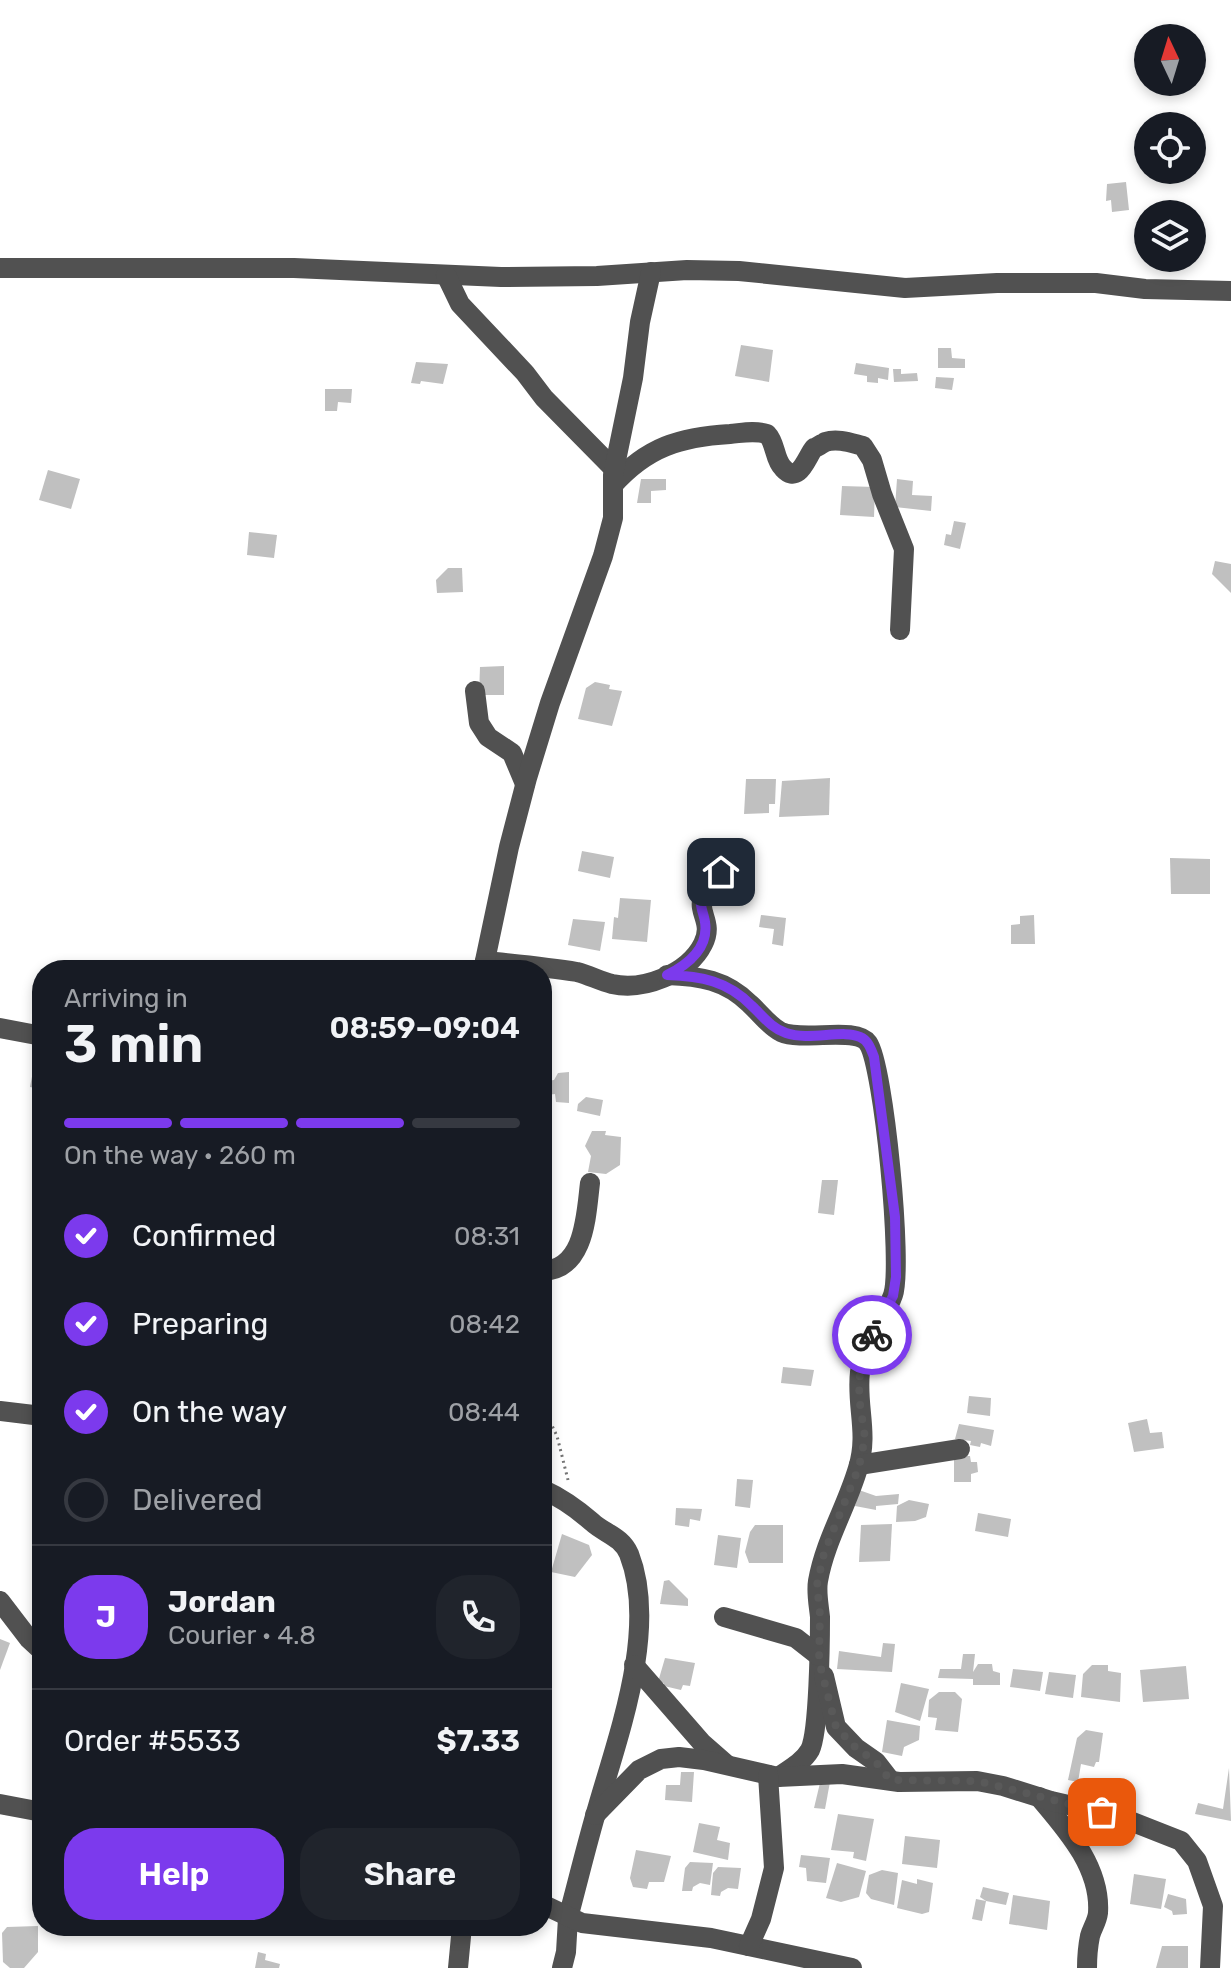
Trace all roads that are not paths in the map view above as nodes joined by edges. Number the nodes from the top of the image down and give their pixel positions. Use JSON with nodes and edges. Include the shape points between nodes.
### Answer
{"nodes":[{"id":1,"x":0,"y":268,"type":"edge"},
{"id":2,"x":651,"y":272,"type":"junction"},
{"id":3,"x":446,"y":275,"type":"junction"},
{"id":4,"x":1231,"y":291,"type":"edge"},
{"id":5,"x":613,"y":477,"type":"junction"},
{"id":6,"x":900,"y":630,"type":"dead end"},
{"id":7,"x":475,"y":691,"type":"dead end"},
{"id":8,"x":525,"y":784,"type":"junction"},
{"id":9,"x":721,"y":872,"type":"dead end"},
{"id":10,"x":485,"y":960,"type":"edge"},
{"id":11,"x":552,"y":971,"type":"edge"},
{"id":12,"x":667,"y":975,"type":"junction"},
{"id":13,"x":0,"y":1028,"type":"edge"},
{"id":14,"x":32,"y":1034,"type":"edge"},
{"id":15,"x":590,"y":1183,"type":"dead end"},
{"id":16,"x":552,"y":1270,"type":"edge"},
{"id":17,"x":0,"y":1411,"type":"edge"},
{"id":18,"x":32,"y":1415,"type":"edge"},
{"id":19,"x":960,"y":1449,"type":"dead end"},
{"id":20,"x":859,"y":1465,"type":"junction"},
{"id":21,"x":552,"y":1494,"type":"edge"},
{"id":22,"x":0,"y":1601,"type":"edge"},
{"id":23,"x":724,"y":1617,"type":"dead end"},
{"id":24,"x":32,"y":1642,"type":"edge"},
{"id":25,"x":819,"y":1659,"type":"junction"},
{"id":26,"x":634,"y":1665,"type":"junction"},
{"id":27,"x":730,"y":1768,"type":"junction"},
{"id":28,"x":773,"y":1776,"type":"junction"},
{"id":29,"x":890,"y":1780,"type":"junction"},
{"id":30,"x":1039,"y":1797,"type":"junction"},
{"id":31,"x":0,"y":1804,"type":"edge"},
{"id":32,"x":32,"y":1810,"type":"edge"},
{"id":33,"x":595,"y":1815,"type":"junction"},
{"id":34,"x":552,"y":1909,"type":"edge"},
{"id":35,"x":568,"y":1918,"type":"junction"},
{"id":36,"x":461,"y":1936,"type":"edge"},
{"id":37,"x":749,"y":1946,"type":"junction"},
{"id":38,"x":458,"y":1968,"type":"edge"},
{"id":39,"x":562,"y":1968,"type":"edge"},
{"id":40,"x":852,"y":1968,"type":"edge"},
{"id":41,"x":1087,"y":1968,"type":"edge"},
{"id":42,"x":1210,"y":1968,"type":"edge"}],
"edges":[{"from":1,"to":3,"type":"street","via":[[308,268]]},
{"from":2,"to":3,"type":"street"},
{"from":2,"to":4,"type":"street","via":[[739,271],[905,288],[1096,283]]},
{"from":2,"to":5,"type":"street"},
{"from":3,"to":5,"type":"street","via":[[460,304]]},
{"from":5,"to":6,"type":"street","via":[[672,442],[707,435],[767,434],[780,465],[793,472],[827,441],[863,446],[904,549]]},
{"from":5,"to":8,"type":"street","via":[[613,518],[603,556]]},
{"from":7,"to":8,"type":"street","via":[[479,723],[488,737],[512,753]]},
{"from":8,"to":10,"type":"street"},
{"from":9,"to":12,"type":"street","via":[[701,898],[705,941]]},
{"from":11,"to":12,"type":"street","via":[[626,986]]},
{"from":12,"to":20,"type":"street","via":[[719,982],[782,1032],[802,1037],[858,1035],[874,1057],[895,1217],[896,1277],[893,1296],[860,1370],[865,1438]]},
{"from":13,"to":14,"type":"street"},
{"from":15,"to":16,"type":"street","via":[[573,1258]]},
{"from":17,"to":18,"type":"street"},
{"from":19,"to":20,"type":"street"},
{"from":20,"to":25,"type":"street","via":[[817,1585]]},
{"from":21,"to":26,"type":"street","via":[[620,1539],[628,1552],[639,1634]]},
{"from":22,"to":24,"type":"street"},
{"from":23,"to":25,"type":"street","via":[[796,1638]]},
{"from":25,"to":28,"type":"street","via":[[812,1747],[803,1760]]},
{"from":25,"to":29,"type":"street","via":[[836,1727]]},
{"from":26,"to":27,"type":"street"},
{"from":26,"to":33,"type":"street"},
{"from":27,"to":28,"type":"street"},
{"from":27,"to":33,"type":"street","via":[[704,1760],[661,1759],[639,1770]]},
{"from":28,"to":29,"type":"street","via":[[842,1774]]},
{"from":28,"to":37,"type":"street","via":[[774,1868]]},
{"from":29,"to":30,"type":"street","via":[[977,1781]]},
{"from":30,"to":41,"type":"street","via":[[1067,1830],[1094,1881],[1098,1914]]},
{"from":30,"to":42,"type":"street","via":[[1120,1817],[1181,1841],[1197,1861],[1213,1906]]},
{"from":31,"to":32,"type":"street"},
{"from":33,"to":35,"type":"street"},
{"from":34,"to":35,"type":"street"},
{"from":35,"to":37,"type":"street"},
{"from":35,"to":39,"type":"street"},
{"from":36,"to":38,"type":"street"},
{"from":37,"to":40,"type":"street"}]}
